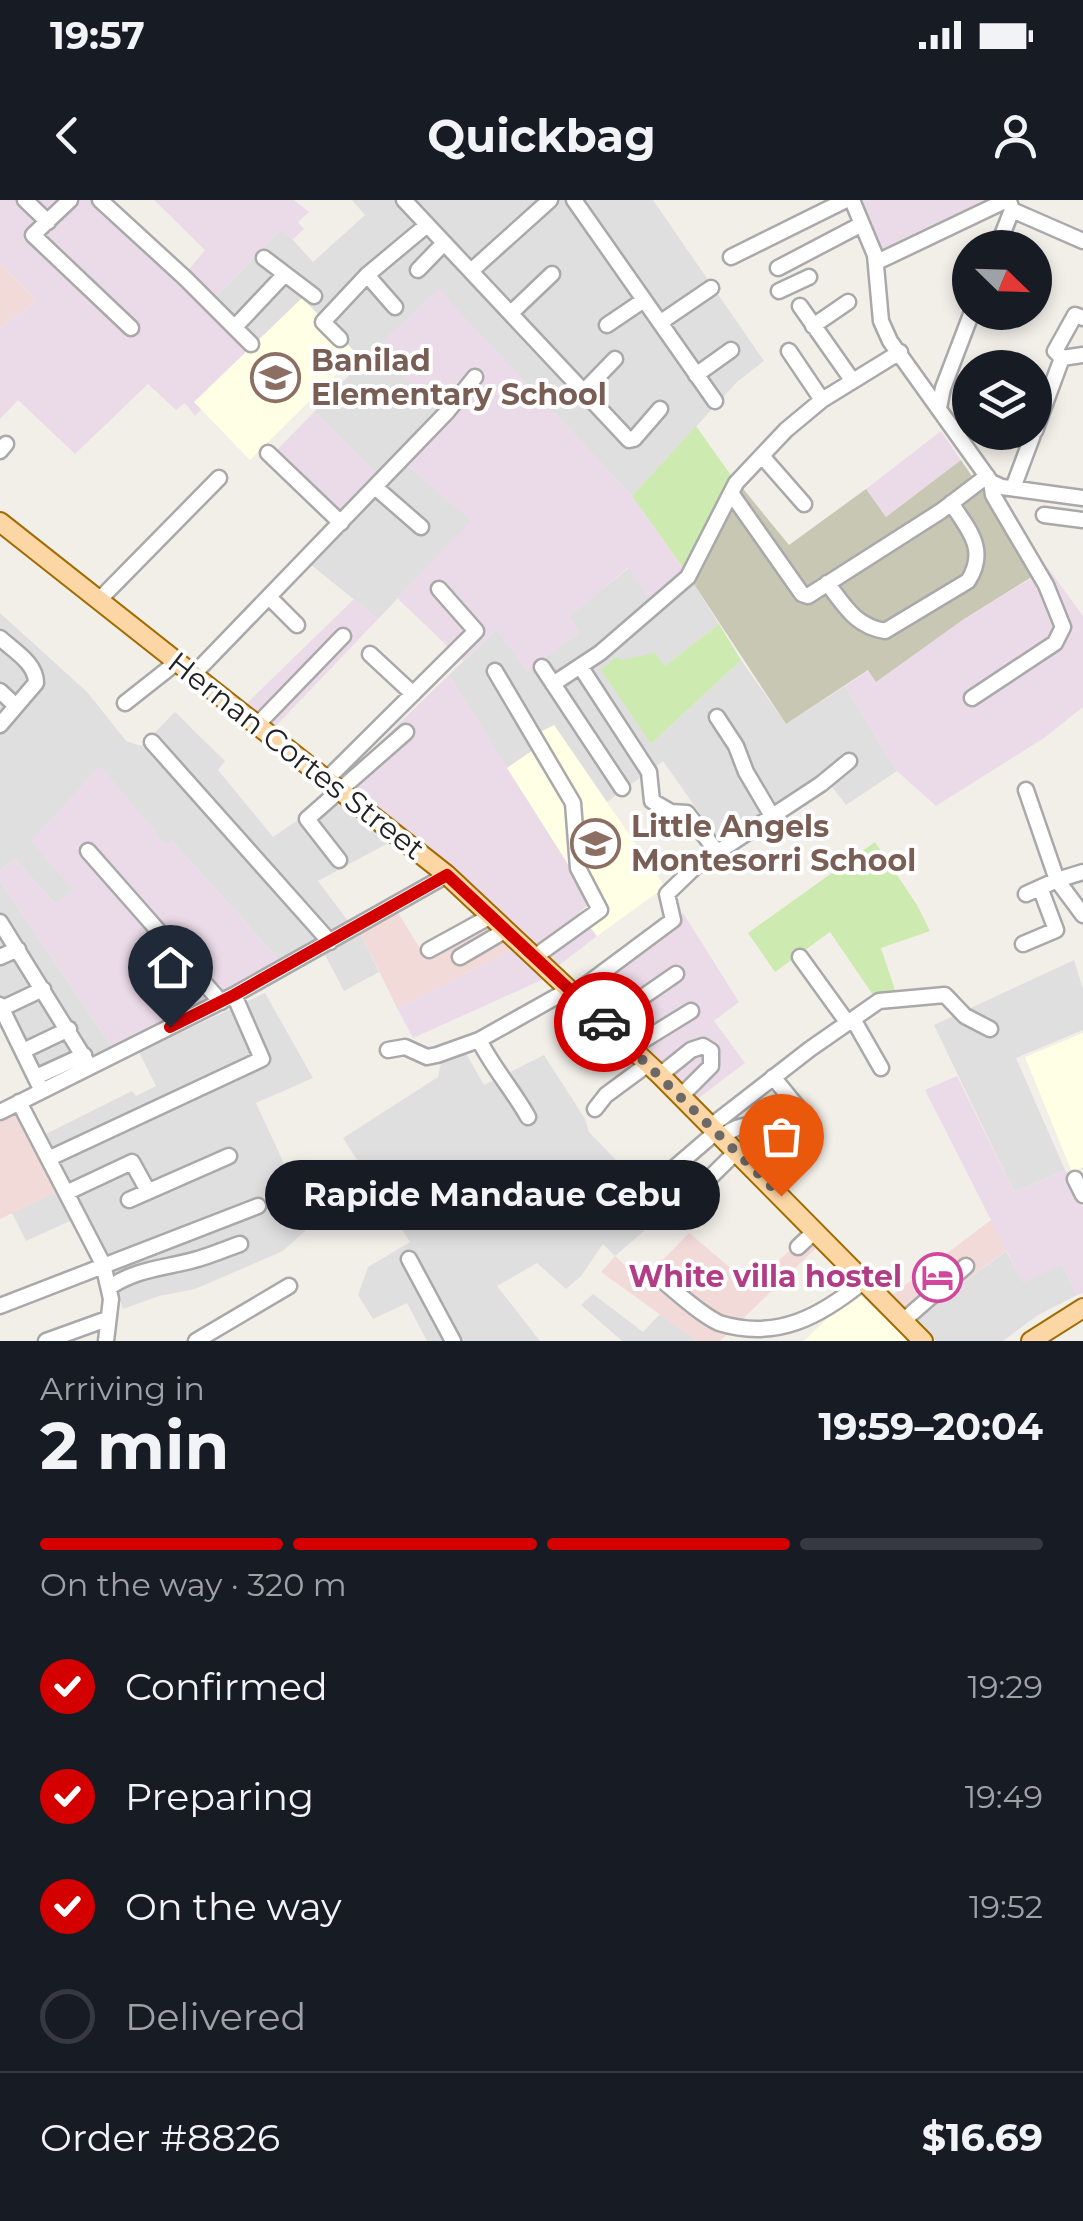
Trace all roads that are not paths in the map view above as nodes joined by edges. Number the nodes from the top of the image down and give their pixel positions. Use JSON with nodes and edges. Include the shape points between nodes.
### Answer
{"nodes":[{"id":1,"x":26,"y":200,"type":"edge"},
{"id":2,"x":70,"y":200,"type":"edge"},
{"id":3,"x":100,"y":200,"type":"edge"},
{"id":4,"x":404,"y":200,"type":"edge"},
{"id":5,"x":427,"y":200,"type":"edge"},
{"id":6,"x":550,"y":200,"type":"edge"},
{"id":7,"x":574,"y":200,"type":"edge"},
{"id":8,"x":849,"y":200,"type":"edge"},
{"id":9,"x":1009,"y":204,"type":"edge"},
{"id":10,"x":416,"y":213,"type":"junction"},
{"id":11,"x":48,"y":222,"type":"junction"},
{"id":12,"x":862,"y":224,"type":"junction"},
{"id":13,"x":427,"y":225,"type":"junction"},
{"id":14,"x":1002,"y":230,"type":"edge"},
{"id":15,"x":1083,"y":241,"type":"edge"},
{"id":16,"x":444,"y":243,"type":"junction"},
{"id":17,"x":264,"y":258,"type":"dead end"},
{"id":18,"x":731,"y":258,"type":"dead end"},
{"id":19,"x":798,"y":258,"type":"junction"},
{"id":20,"x":877,"y":262,"type":"junction"},
{"id":21,"x":778,"y":268,"type":"dead end"},
{"id":22,"x":418,"y":270,"type":"dead end"},
{"id":23,"x":471,"y":271,"type":"junction"},
{"id":24,"x":552,"y":274,"type":"dead end"},
{"id":25,"x":284,"y":275,"type":"junction"},
{"id":26,"x":367,"y":275,"type":"junction"},
{"id":27,"x":711,"y":288,"type":"dead end"},
{"id":28,"x":778,"y":291,"type":"dead end"},
{"id":29,"x":314,"y":296,"type":"dead end"},
{"id":30,"x":644,"y":300,"type":"junction"},
{"id":31,"x":848,"y":302,"type":"dead end"},
{"id":32,"x":800,"y":306,"type":"dead end"},
{"id":33,"x":394,"y":307,"type":"dead end"},
{"id":34,"x":512,"y":313,"type":"junction"},
{"id":35,"x":1083,"y":318,"type":"edge"},
{"id":36,"x":661,"y":322,"type":"junction"},
{"id":37,"x":608,"y":324,"type":"dead end"},
{"id":38,"x":234,"y":326,"type":"junction"},
{"id":39,"x":813,"y":326,"type":"junction"},
{"id":40,"x":131,"y":328,"type":"dead end"},
{"id":41,"x":965,"y":330,"type":"edge"},
{"id":42,"x":340,"y":339,"type":"dead end"},
{"id":43,"x":251,"y":344,"type":"dead end"},
{"id":44,"x":732,"y":350,"type":"dead end"},
{"id":45,"x":789,"y":351,"type":"dead end"},
{"id":46,"x":900,"y":352,"type":"junction"},
{"id":47,"x":1083,"y":355,"type":"edge"},
{"id":48,"x":1062,"y":358,"type":"junction"},
{"id":49,"x":615,"y":359,"type":"dead end"},
{"id":50,"x":696,"y":375,"type":"junction"},
{"id":51,"x":475,"y":377,"type":"dead end"},
{"id":52,"x":852,"y":380,"type":"junction"},
{"id":53,"x":1052,"y":385,"type":"edge"},
{"id":54,"x":583,"y":392,"type":"junction"},
{"id":55,"x":715,"y":400,"type":"dead end"},
{"id":56,"x":822,"y":400,"type":"junction"},
{"id":57,"x":940,"y":408,"type":"junction"},
{"id":58,"x":660,"y":409,"type":"dead end"},
{"id":59,"x":1028,"y":450,"type":"edge"},
{"id":60,"x":268,"y":454,"type":"dead end"},
{"id":61,"x":762,"y":456,"type":"junction"},
{"id":62,"x":219,"y":478,"type":"dead end"},
{"id":63,"x":989,"y":479,"type":"junction"},
{"id":64,"x":375,"y":487,"type":"junction"},
{"id":65,"x":1013,"y":488,"type":"junction"},
{"id":66,"x":731,"y":492,"type":"junction"},
{"id":67,"x":1044,"y":493,"type":"junction"},
{"id":68,"x":1083,"y":498,"type":"edge"},
{"id":69,"x":804,"y":504,"type":"dead end"},
{"id":70,"x":952,"y":504,"type":"junction"},
{"id":71,"x":1083,"y":520,"type":"edge"},
{"id":72,"x":0,"y":522,"type":"edge"},
{"id":73,"x":341,"y":523,"type":"junction"},
{"id":74,"x":421,"y":528,"type":"dead end"},
{"id":75,"x":828,"y":583,"type":"junction"},
{"id":76,"x":439,"y":589,"type":"dead end"},
{"id":77,"x":269,"y":597,"type":"junction"},
{"id":78,"x":98,"y":600,"type":"junction"},
{"id":79,"x":297,"y":626,"type":"dead end"},
{"id":80,"x":344,"y":636,"type":"dead end"},
{"id":81,"x":0,"y":638,"type":"edge"},
{"id":82,"x":370,"y":654,"type":"dead end"},
{"id":83,"x":177,"y":662,"type":"junction"},
{"id":84,"x":580,"y":666,"type":"junction"},
{"id":85,"x":542,"y":667,"type":"dead end"},
{"id":86,"x":495,"y":672,"type":"dead end"},
{"id":87,"x":194,"y":675,"type":"junction"},
{"id":88,"x":553,"y":684,"type":"junction"},
{"id":89,"x":0,"y":690,"type":"edge"},
{"id":90,"x":413,"y":694,"type":"junction"},
{"id":91,"x":972,"y":698,"type":"dead end"},
{"id":92,"x":125,"y":703,"type":"dead end"},
{"id":93,"x":16,"y":706,"type":"junction"},
{"id":94,"x":716,"y":717,"type":"dead end"},
{"id":95,"x":0,"y":725,"type":"edge"},
{"id":96,"x":257,"y":725,"type":"junction"},
{"id":97,"x":406,"y":732,"type":"dead end"},
{"id":98,"x":152,"y":742,"type":"dead end"},
{"id":99,"x":849,"y":761,"type":"dead end"},
{"id":100,"x":333,"y":785,"type":"junction"},
{"id":101,"x":622,"y":788,"type":"dead end"},
{"id":102,"x":1026,"y":790,"type":"dead end"},
{"id":103,"x":772,"y":816,"type":"junction"},
{"id":104,"x":88,"y":851,"type":"dead end"},
{"id":105,"x":718,"y":853,"type":"junction"},
{"id":106,"x":339,"y":860,"type":"dead end"},
{"id":107,"x":1083,"y":872,"type":"edge"},
{"id":108,"x":447,"y":875,"type":"junction"},
{"id":109,"x":1056,"y":880,"type":"junction"},
{"id":110,"x":1083,"y":915,"type":"edge"},
{"id":111,"x":491,"y":916,"type":"junction"},
{"id":112,"x":0,"y":922,"type":"edge"},
{"id":113,"x":506,"y":930,"type":"junction"},
{"id":114,"x":330,"y":942,"type":"junction"},
{"id":115,"x":1023,"y":944,"type":"dead end"},
{"id":116,"x":18,"y":949,"type":"junction"},
{"id":117,"x":429,"y":950,"type":"dead end"},
{"id":118,"x":536,"y":956,"type":"junction"},
{"id":119,"x":0,"y":957,"type":"edge"},
{"id":120,"x":460,"y":957,"type":"dead end"},
{"id":121,"x":800,"y":958,"type":"dead end"},
{"id":122,"x":676,"y":974,"type":"dead end"},
{"id":123,"x":43,"y":989,"type":"junction"},
{"id":124,"x":572,"y":991,"type":"junction"},
{"id":125,"x":228,"y":998,"type":"junction"},
{"id":126,"x":2,"y":1006,"type":"edge"},
{"id":127,"x":691,"y":1011,"type":"dead end"},
{"id":128,"x":850,"y":1020,"type":"junction"},
{"id":129,"x":605,"y":1023,"type":"junction"},
{"id":130,"x":69,"y":1029,"type":"junction"},
{"id":131,"x":990,"y":1029,"type":"dead end"},
{"id":132,"x":479,"y":1040,"type":"junction"},
{"id":133,"x":631,"y":1048,"type":"junction"},
{"id":134,"x":24,"y":1050,"type":"dead end"},
{"id":135,"x":388,"y":1050,"type":"dead end"},
{"id":136,"x":87,"y":1061,"type":"junction"},
{"id":137,"x":881,"y":1068,"type":"dead end"},
{"id":138,"x":654,"y":1070,"type":"junction"},
{"id":139,"x":773,"y":1077,"type":"junction"},
{"id":140,"x":39,"y":1084,"type":"junction"},
{"id":141,"x":681,"y":1096,"type":"junction"},
{"id":142,"x":19,"y":1102,"type":"junction"},
{"id":143,"x":595,"y":1109,"type":"dead end"},
{"id":144,"x":0,"y":1112,"type":"edge"},
{"id":145,"x":528,"y":1118,"type":"dead end"},
{"id":146,"x":813,"y":1126,"type":"dead end"},
{"id":147,"x":716,"y":1132,"type":"junction"},
{"id":148,"x":773,"y":1132,"type":"dead end"},
{"id":149,"x":736,"y":1152,"type":"junction"},
{"id":150,"x":229,"y":1156,"type":"dead end"},
{"id":151,"x":50,"y":1158,"type":"junction"},
{"id":152,"x":1076,"y":1179,"type":"dead end"},
{"id":153,"x":68,"y":1192,"type":"junction"},
{"id":154,"x":148,"y":1192,"type":"junction"},
{"id":155,"x":1083,"y":1195,"type":"edge"},
{"id":156,"x":129,"y":1200,"type":"dead end"},
{"id":157,"x":258,"y":1206,"type":"dead end"},
{"id":158,"x":672,"y":1215,"type":"dead end"},
{"id":159,"x":644,"y":1219,"type":"dead end"},
{"id":160,"x":815,"y":1231,"type":"junction"},
{"id":161,"x":240,"y":1244,"type":"dead end"},
{"id":162,"x":798,"y":1247,"type":"dead end"},
{"id":163,"x":409,"y":1259,"type":"dead end"},
{"id":164,"x":103,"y":1264,"type":"junction"},
{"id":165,"x":966,"y":1266,"type":"dead end"},
{"id":166,"x":864,"y":1281,"type":"junction"},
{"id":167,"x":662,"y":1282,"type":"dead end"},
{"id":168,"x":289,"y":1286,"type":"dead end"},
{"id":169,"x":110,"y":1287,"type":"junction"},
{"id":170,"x":0,"y":1306,"type":"edge"},
{"id":171,"x":1083,"y":1308,"type":"edge"},
{"id":172,"x":106,"y":1318,"type":"junction"},
{"id":173,"x":903,"y":1321,"type":"junction"},
{"id":174,"x":46,"y":1341,"type":"edge"},
{"id":175,"x":106,"y":1341,"type":"edge"},
{"id":176,"x":196,"y":1341,"type":"edge"},
{"id":177,"x":452,"y":1341,"type":"edge"},
{"id":178,"x":923,"y":1341,"type":"edge"},
{"id":179,"x":1031,"y":1341,"type":"edge"}],
"edges":[{"from":1,"to":11,"type":"street"},
{"from":2,"to":11,"type":"street"},
{"from":3,"to":38,"type":"street"},
{"from":4,"to":10,"type":"street"},
{"from":5,"to":10,"type":"street"},
{"from":6,"to":23,"type":"street"},
{"from":7,"to":30,"type":"street"},
{"from":8,"to":12,"type":"street"},
{"from":8,"to":18,"type":"street"},
{"from":9,"to":14,"type":"street"},
{"from":9,"to":15,"type":"street"},
{"from":9,"to":20,"type":"street"},
{"from":10,"to":13,"type":"street"},
{"from":11,"to":40,"type":"street","via":[[33,235]]},
{"from":12,"to":19,"type":"street"},
{"from":12,"to":20,"type":"street"},
{"from":13,"to":16,"type":"street"},
{"from":13,"to":26,"type":"street"},
{"from":16,"to":22,"type":"street"},
{"from":16,"to":23,"type":"street"},
{"from":17,"to":25,"type":"street"},
{"from":19,"to":21,"type":"street"},
{"from":19,"to":28,"type":"street","via":[[811,280]]},
{"from":20,"to":46,"type":"street","via":[[881,321]]},
{"from":23,"to":34,"type":"street"},
{"from":24,"to":34,"type":"street"},
{"from":25,"to":29,"type":"street"},
{"from":25,"to":38,"type":"street"},
{"from":26,"to":33,"type":"street"},
{"from":26,"to":42,"type":"street","via":[[323,322]]},
{"from":27,"to":36,"type":"street"},
{"from":30,"to":36,"type":"street"},
{"from":30,"to":37,"type":"street"},
{"from":31,"to":39,"type":"street"},
{"from":32,"to":39,"type":"street"},
{"from":34,"to":54,"type":"street"},
{"from":35,"to":48,"type":"street","via":[[1075,315],[1055,351]]},
{"from":36,"to":50,"type":"street"},
{"from":38,"to":43,"type":"street"},
{"from":39,"to":52,"type":"street"},
{"from":41,"to":57,"type":"street"},
{"from":44,"to":50,"type":"street"},
{"from":45,"to":56,"type":"street"},
{"from":46,"to":52,"type":"street"},
{"from":46,"to":57,"type":"street"},
{"from":47,"to":48,"type":"street"},
{"from":48,"to":53,"type":"street"},
{"from":49,"to":54,"type":"street"},
{"from":50,"to":55,"type":"street"},
{"from":51,"to":64,"type":"street"},
{"from":52,"to":56,"type":"street"},
{"from":54,"to":58,"type":"street","via":[[629,440]]},
{"from":56,"to":61,"type":"street"},
{"from":57,"to":63,"type":"street"},
{"from":59,"to":65,"type":"street"},
{"from":60,"to":73,"type":"street"},
{"from":61,"to":66,"type":"street"},
{"from":61,"to":69,"type":"street"},
{"from":62,"to":78,"type":"street"},
{"from":63,"to":65,"type":"street"},
{"from":63,"to":70,"type":"street"},
{"from":63,"to":91,"type":"street","via":[[1063,627],[1054,644]]},
{"from":64,"to":73,"type":"street"},
{"from":64,"to":74,"type":"street"},
{"from":65,"to":67,"type":"street"},
{"from":66,"to":75,"type":"street","via":[[802,594]]},
{"from":66,"to":84,"type":"street","via":[[688,577]]},
{"from":67,"to":68,"type":"street"},
{"from":67,"to":71,"type":"street","via":[[1044,522]]},
{"from":70,"to":75,"type":"street"},
{"from":70,"to":75,"type":"street","via":[[978,543],[968,581],[885,632],[856,621]]},
{"from":72,"to":78,"type":"main road","name":"Hernan Cortes Street"},
{"from":73,"to":77,"type":"street"},
{"from":76,"to":90,"type":"street","via":[[476,631]]},
{"from":77,"to":79,"type":"street"},
{"from":77,"to":87,"type":"street"},
{"from":78,"to":83,"type":"main road","name":"Hernan Cortes Street"},
{"from":80,"to":96,"type":"street"},
{"from":81,"to":93,"type":"street","via":[[36,676]]},
{"from":82,"to":90,"type":"street"},
{"from":83,"to":87,"type":"main road","name":"Hernan Cortes Street"},
{"from":83,"to":92,"type":"street"},
{"from":84,"to":88,"type":"street"},
{"from":84,"to":105,"type":"street","via":[[648,772],[652,801],[687,813]]},
{"from":85,"to":88,"type":"street"},
{"from":86,"to":118,"type":"street","via":[[574,803],[578,868],[600,910]]},
{"from":87,"to":96,"type":"main road","name":"Hernan Cortes Street"},
{"from":88,"to":101,"type":"street"},
{"from":89,"to":93,"type":"street"},
{"from":90,"to":100,"type":"street"},
{"from":93,"to":95,"type":"street"},
{"from":94,"to":103,"type":"street"},
{"from":96,"to":100,"type":"main road","name":"Hernan Cortes Street"},
{"from":97,"to":100,"type":"street"},
{"from":98,"to":114,"type":"street"},
{"from":99,"to":103,"type":"street"},
{"from":100,"to":106,"type":"street","via":[[307,819]]},
{"from":100,"to":108,"type":"main road","name":"Hernan Cortes Street"},
{"from":102,"to":109,"type":"street"},
{"from":103,"to":105,"type":"street"},
{"from":104,"to":125,"type":"street"},
{"from":105,"to":124,"type":"street","via":[[666,894],[673,920]]},
{"from":107,"to":109,"type":"street"},
{"from":108,"to":111,"type":"main road","name":"Hernan Cortes Street"},
{"from":108,"to":114,"type":"street"},
{"from":109,"to":110,"type":"street"},
{"from":109,"to":115,"type":"street","via":[[1033,892],[1056,930]]},
{"from":111,"to":113,"type":"main road","name":"Hernan Cortes Street"},
{"from":111,"to":117,"type":"street"},
{"from":112,"to":116,"type":"street"},
{"from":113,"to":118,"type":"main road","name":"Hernan Cortes Street"},
{"from":113,"to":120,"type":"street"},
{"from":114,"to":125,"type":"street"},
{"from":116,"to":119,"type":"street"},
{"from":116,"to":123,"type":"street"},
{"from":118,"to":124,"type":"main road","name":"Hernan Cortes Street"},
{"from":121,"to":128,"type":"street"},
{"from":122,"to":129,"type":"street"},
{"from":123,"to":126,"type":"street"},
{"from":123,"to":130,"type":"street"},
{"from":124,"to":129,"type":"main road","name":"Hernan Cortes Street"},
{"from":124,"to":132,"type":"street"},
{"from":125,"to":136,"type":"street"},
{"from":125,"to":151,"type":"street","via":[[262,1059]]},
{"from":126,"to":140,"type":"street"},
{"from":127,"to":133,"type":"street"},
{"from":128,"to":131,"type":"street","via":[[880,1001],[945,995]]},
{"from":128,"to":137,"type":"street"},
{"from":128,"to":139,"type":"street"},
{"from":129,"to":133,"type":"main road","name":"Hernan Cortes Street"},
{"from":130,"to":134,"type":"street"},
{"from":130,"to":136,"type":"street"},
{"from":132,"to":135,"type":"street","via":[[430,1056]]},
{"from":132,"to":145,"type":"street"},
{"from":133,"to":138,"type":"main road","name":"Hernan Cortes Street"},
{"from":136,"to":140,"type":"street"},
{"from":138,"to":141,"type":"main road","name":"Hernan Cortes Street"},
{"from":138,"to":141,"type":"street","via":[[691,1050],[709,1049],[710,1066]]},
{"from":138,"to":143,"type":"street","via":[[606,1094]]},
{"from":139,"to":146,"type":"street"},
{"from":139,"to":147,"type":"street"},
{"from":140,"to":142,"type":"street"},
{"from":141,"to":147,"type":"main road","name":"Hernan Cortes Street"},
{"from":142,"to":144,"type":"street"},
{"from":142,"to":151,"type":"street"},
{"from":147,"to":148,"type":"street","via":[[756,1124]]},
{"from":147,"to":149,"type":"main road","name":"Hernan Cortes Street"},
{"from":147,"to":159,"type":"street","via":[[650,1188]]},
{"from":149,"to":158,"type":"street"},
{"from":149,"to":160,"type":"main road","name":"Hernan Cortes Street"},
{"from":150,"to":154,"type":"street"},
{"from":151,"to":153,"type":"street"},
{"from":152,"to":155,"type":"street"},
{"from":153,"to":154,"type":"street","via":[[132,1162]]},
{"from":153,"to":164,"type":"street"},
{"from":154,"to":156,"type":"street"},
{"from":157,"to":164,"type":"street"},
{"from":160,"to":162,"type":"street"},
{"from":160,"to":166,"type":"main road","name":"Hernan Cortes Street"},
{"from":161,"to":169,"type":"street"},
{"from":163,"to":177,"type":"street"},
{"from":164,"to":169,"type":"street"},
{"from":164,"to":170,"type":"street"},
{"from":165,"to":173,"type":"street"},
{"from":166,"to":167,"type":"street","via":[[818,1318],[763,1334],[718,1323]]},
{"from":166,"to":173,"type":"main road","name":"Hernan Cortes Street"},
{"from":168,"to":176,"type":"street"},
{"from":169,"to":172,"type":"street"},
{"from":171,"to":179,"type":"main road"},
{"from":172,"to":174,"type":"street"},
{"from":172,"to":175,"type":"street"},
{"from":173,"to":178,"type":"main road","name":"Hernan Cortes Street"}]}
